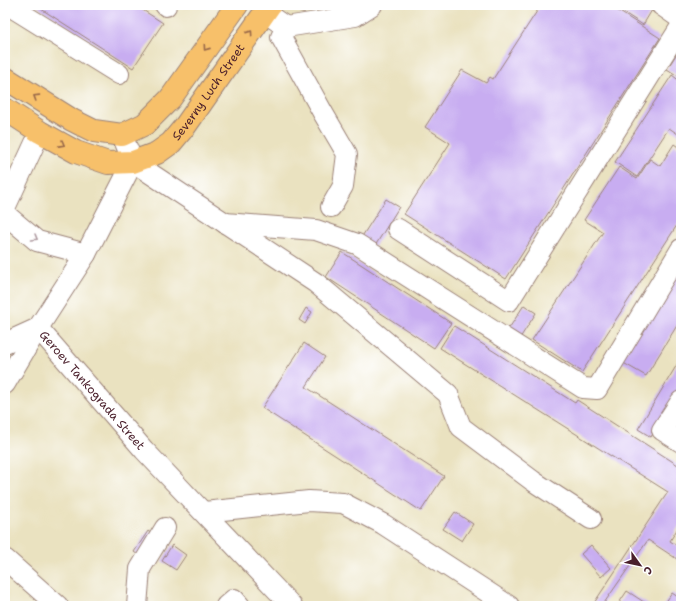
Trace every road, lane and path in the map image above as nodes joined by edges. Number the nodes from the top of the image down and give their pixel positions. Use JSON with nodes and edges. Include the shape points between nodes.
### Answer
{"nodes":[{"id":1,"x":8,"y":5,"type":"edge"},
{"id":2,"x":237,"y":5,"type":"edge"},
{"id":3,"x":372,"y":5,"type":"edge"},
{"id":4,"x":661,"y":5,"type":"edge"},
{"id":5,"x":267,"y":9,"type":"edge"},
{"id":6,"x":681,"y":18,"type":"edge"},
{"id":7,"x":681,"y":26,"type":"edge"},
{"id":8,"x":286,"y":27,"type":"junction"},
{"id":9,"x":119,"y":74,"type":"dead end"},
{"id":10,"x":5,"y":78,"type":"edge"},
{"id":11,"x":5,"y":109,"type":"edge"},
{"id":12,"x":40,"y":132,"type":"junction"},
{"id":13,"x":122,"y":135,"type":"junction"},
{"id":14,"x":133,"y":162,"type":"junction"},
{"id":15,"x":331,"y":207,"type":"dead end"},
{"id":16,"x":5,"y":208,"type":"edge"},
{"id":17,"x":5,"y":214,"type":"edge"},
{"id":18,"x":223,"y":223,"type":"junction"},
{"id":19,"x":398,"y":229,"type":"dead end"},
{"id":20,"x":681,"y":249,"type":"edge"},
{"id":21,"x":86,"y":254,"type":"junction"},
{"id":22,"x":38,"y":328,"type":"junction"},
{"id":23,"x":5,"y":343,"type":"edge"},
{"id":24,"x":5,"y":384,"type":"edge"},
{"id":25,"x":681,"y":401,"type":"edge"},
{"id":26,"x":681,"y":442,"type":"edge"},
{"id":27,"x":204,"y":512,"type":"junction"},
{"id":28,"x":591,"y":519,"type":"dead end"},
{"id":29,"x":165,"y":528,"type":"dead end"},
{"id":30,"x":5,"y":559,"type":"edge"},
{"id":31,"x":58,"y":606,"type":"edge"},
{"id":32,"x":137,"y":606,"type":"edge"},
{"id":33,"x":226,"y":606,"type":"edge"},
{"id":34,"x":240,"y":606,"type":"edge"},
{"id":35,"x":292,"y":606,"type":"edge"},
{"id":36,"x":509,"y":606,"type":"edge"}],
"edges":[{"from":1,"to":9,"type":"street"},
{"from":2,"to":13,"type":"main road","one_way":true,"via":[[170,99],[145,124]]},
{"from":3,"to":8,"type":"street","via":[[354,16]]},
{"from":4,"to":6,"type":"street"},
{"from":5,"to":8,"type":"street"},
{"from":14,"to":5,"type":"main road","name":"Severny Luch Street","one_way":true,"via":[[157,153],[171,143]]},
{"from":7,"to":19,"type":"street","via":[[508,301]]},
{"from":8,"to":15,"type":"street","via":[[281,37],[348,154],[343,186]]},
{"from":13,"to":10,"type":"main road","one_way":true,"via":[[94,131]]},
{"from":11,"to":12,"type":"main road"},
{"from":12,"to":14,"type":"main road","one_way":true,"via":[[76,152],[108,163]]},
{"from":12,"to":16,"type":"street"},
{"from":13,"to":14,"type":"street"},
{"from":14,"to":18,"type":"street"},
{"from":14,"to":21,"type":"street","name":"Geroev Tankograda Street"},
{"from":17,"to":21,"type":"street","one_way":true,"via":[[37,241]]},
{"from":18,"to":20,"type":"street","via":[[316,230],[357,244],[583,388],[597,389]]},
{"from":18,"to":28,"type":"street","via":[[316,283],[448,394],[461,427],[533,481]]},
{"from":21,"to":22,"type":"street","name":"Geroev Tankograda Street"},
{"from":22,"to":23,"type":"street"},
{"from":22,"to":24,"type":"street"},
{"from":22,"to":27,"type":"street","name":"Geroev Tankograda Street","via":[[144,450]]},
{"from":25,"to":26,"type":"street","via":[[662,430]]},
{"from":27,"to":35,"type":"street","name":"Geroev Tankograda Street"},
{"from":27,"to":36,"type":"street","via":[[309,501],[343,504],[383,524]]},
{"from":29,"to":32,"type":"street","via":[[140,569]]},
{"from":30,"to":31,"type":"street"},
{"from":33,"to":34,"type":"street","via":[[234,599]]}]}
